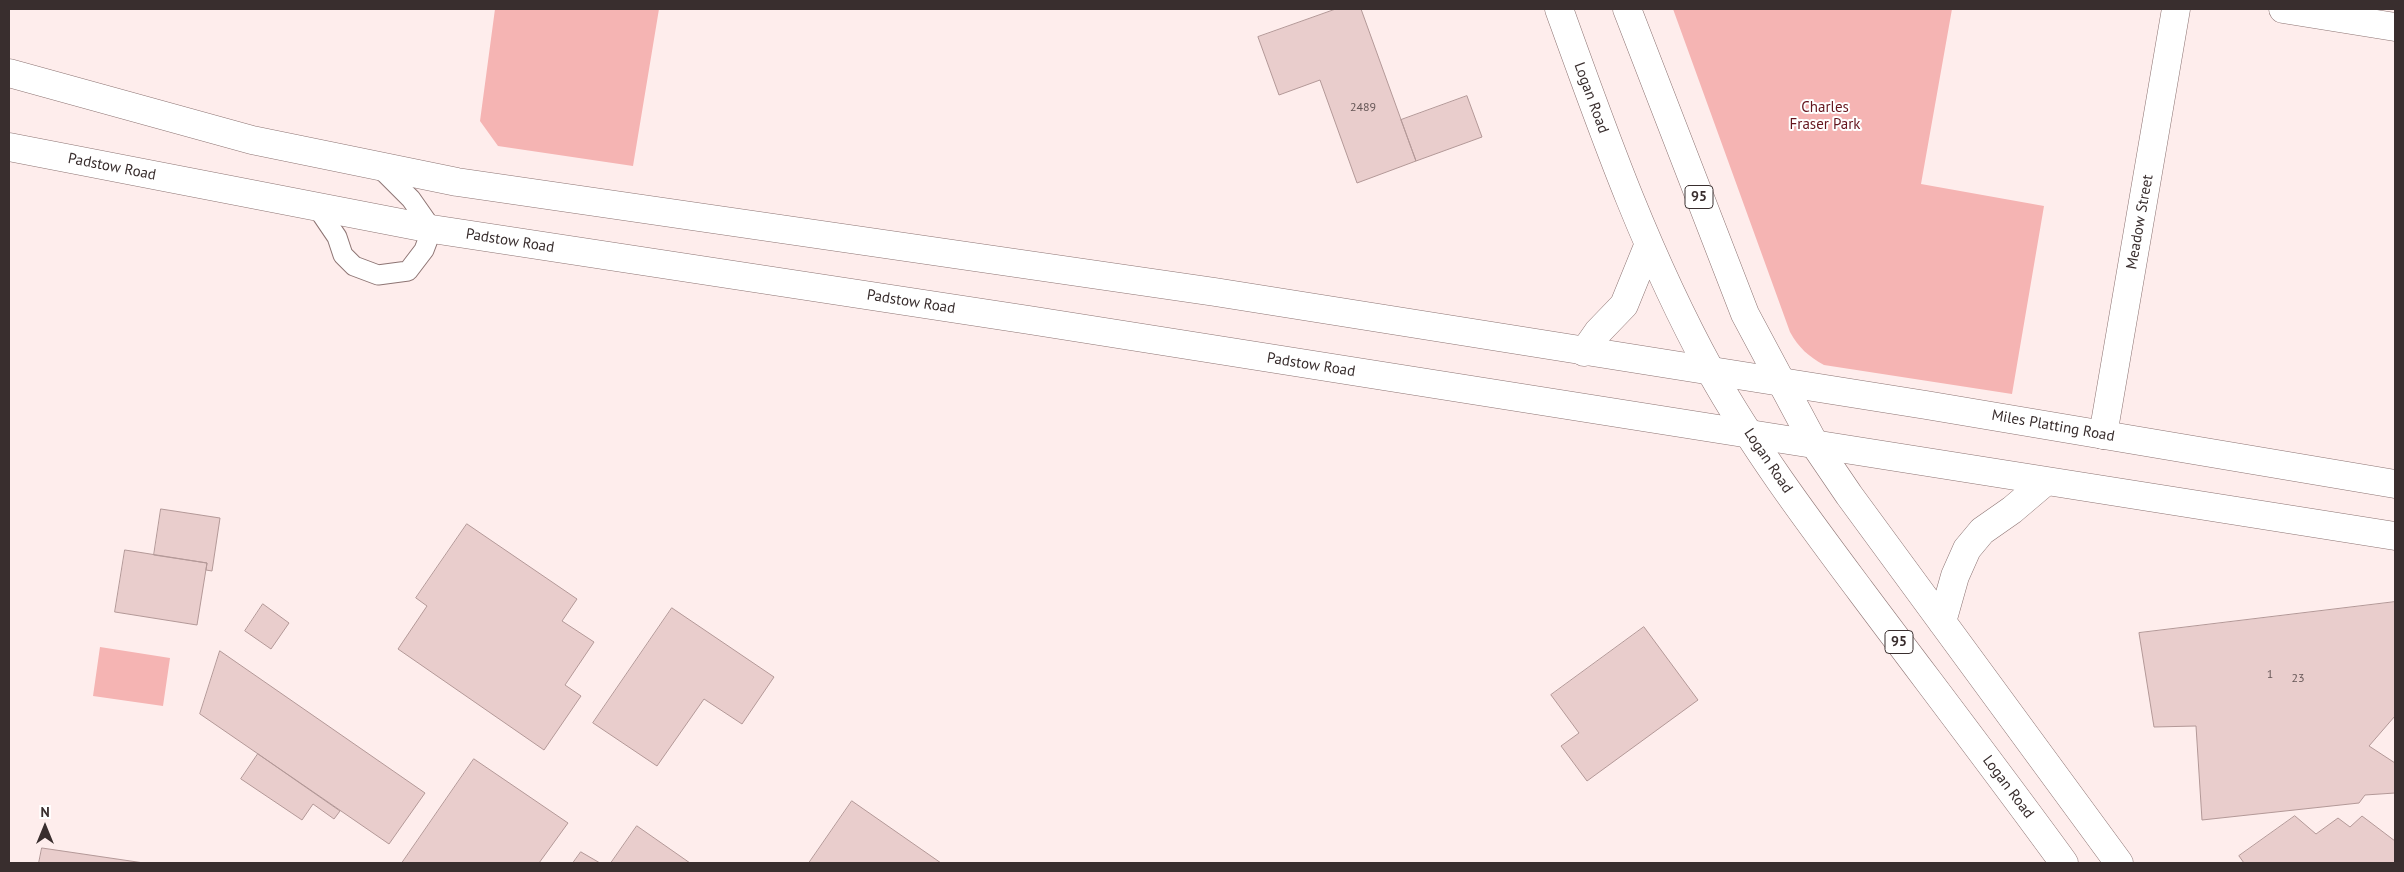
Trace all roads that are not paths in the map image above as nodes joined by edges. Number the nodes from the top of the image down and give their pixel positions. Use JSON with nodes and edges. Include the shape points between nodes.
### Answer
{"nodes":[{"id":1,"x":1559,"y":9,"type":"edge"},
{"id":2,"x":1627,"y":9,"type":"edge"},
{"id":3,"x":2176,"y":9,"type":"edge"},
{"id":4,"x":2283,"y":9,"type":"edge"},
{"id":5,"x":2395,"y":27,"type":"edge"},
{"id":6,"x":9,"y":73,"type":"edge"},
{"id":7,"x":9,"y":147,"type":"edge"},
{"id":8,"x":379,"y":168,"type":"junction"},
{"id":9,"x":318,"y":208,"type":"junction"},
{"id":10,"x":432,"y":229,"type":"junction"},
{"id":11,"x":1648,"y":246,"type":"junction"},
{"id":12,"x":1584,"y":352,"type":"junction"},
{"id":13,"x":1711,"y":370,"type":"junction"},
{"id":14,"x":1780,"y":382,"type":"junction"},
{"id":15,"x":1749,"y":434,"type":"junction"},
{"id":16,"x":2103,"y":435,"type":"junction"},
{"id":17,"x":1815,"y":444,"type":"junction"},
{"id":18,"x":2045,"y":482,"type":"junction"},
{"id":19,"x":2395,"y":484,"type":"edge"},
{"id":20,"x":2395,"y":536,"type":"edge"},
{"id":21,"x":1942,"y":622,"type":"junction"},
{"id":22,"x":2064,"y":863,"type":"edge"},
{"id":23,"x":2119,"y":863,"type":"edge"}],
"edges":[{"from":1,"to":11,"type":"main road","name":"Logan Road","number":"95","via":[[1601,128]]},
{"from":2,"to":14,"type":"main road","number":"95","via":[[1745,314]]},
{"from":3,"to":16,"type":"main road","name":"Meadow Street"},
{"from":4,"to":5,"type":"main road"},
{"from":6,"to":8,"type":"main road","via":[[252,140]]},
{"from":7,"to":9,"type":"main road","name":"Padstow Road"},
{"from":8,"to":10,"type":"lane","via":[[409,196]]},
{"from":8,"to":12,"type":"main road","via":[[1215,292]]},
{"from":9,"to":10,"type":"main road","name":"Padstow Road"},
{"from":9,"to":10,"type":"lane","via":[[337,238],[343,255],[354,266],[378,275],[408,271],[424,250]]},
{"from":10,"to":15,"type":"main road","name":"Padstow Road"},
{"from":11,"to":12,"type":"main road","via":[[1624,304]]},
{"from":11,"to":13,"type":"main road","name":"Logan Road","number":"95"},
{"from":12,"to":13,"type":"main road"},
{"from":13,"to":14,"type":"main road","name":"Miles Platting Road"},
{"from":13,"to":15,"type":"main road","name":"Logan Road","number":"95"},
{"from":14,"to":16,"type":"main road","name":"Miles Platting Road"},
{"from":14,"to":17,"type":"main road","number":"95"},
{"from":15,"to":17,"type":"main road","name":"Padstow Road"},
{"from":15,"to":22,"type":"main road","name":"Logan Road","number":"95","via":[[1806,518]]},
{"from":16,"to":19,"type":"main road","name":"Miles Platting Road"},
{"from":17,"to":18,"type":"main road"},
{"from":17,"to":21,"type":"main road","number":"95"},
{"from":18,"to":20,"type":"main road"},
{"from":18,"to":21,"type":"main road","via":[[1982,531],[1967,549]]},
{"from":21,"to":23,"type":"main road","number":"95"}]}
